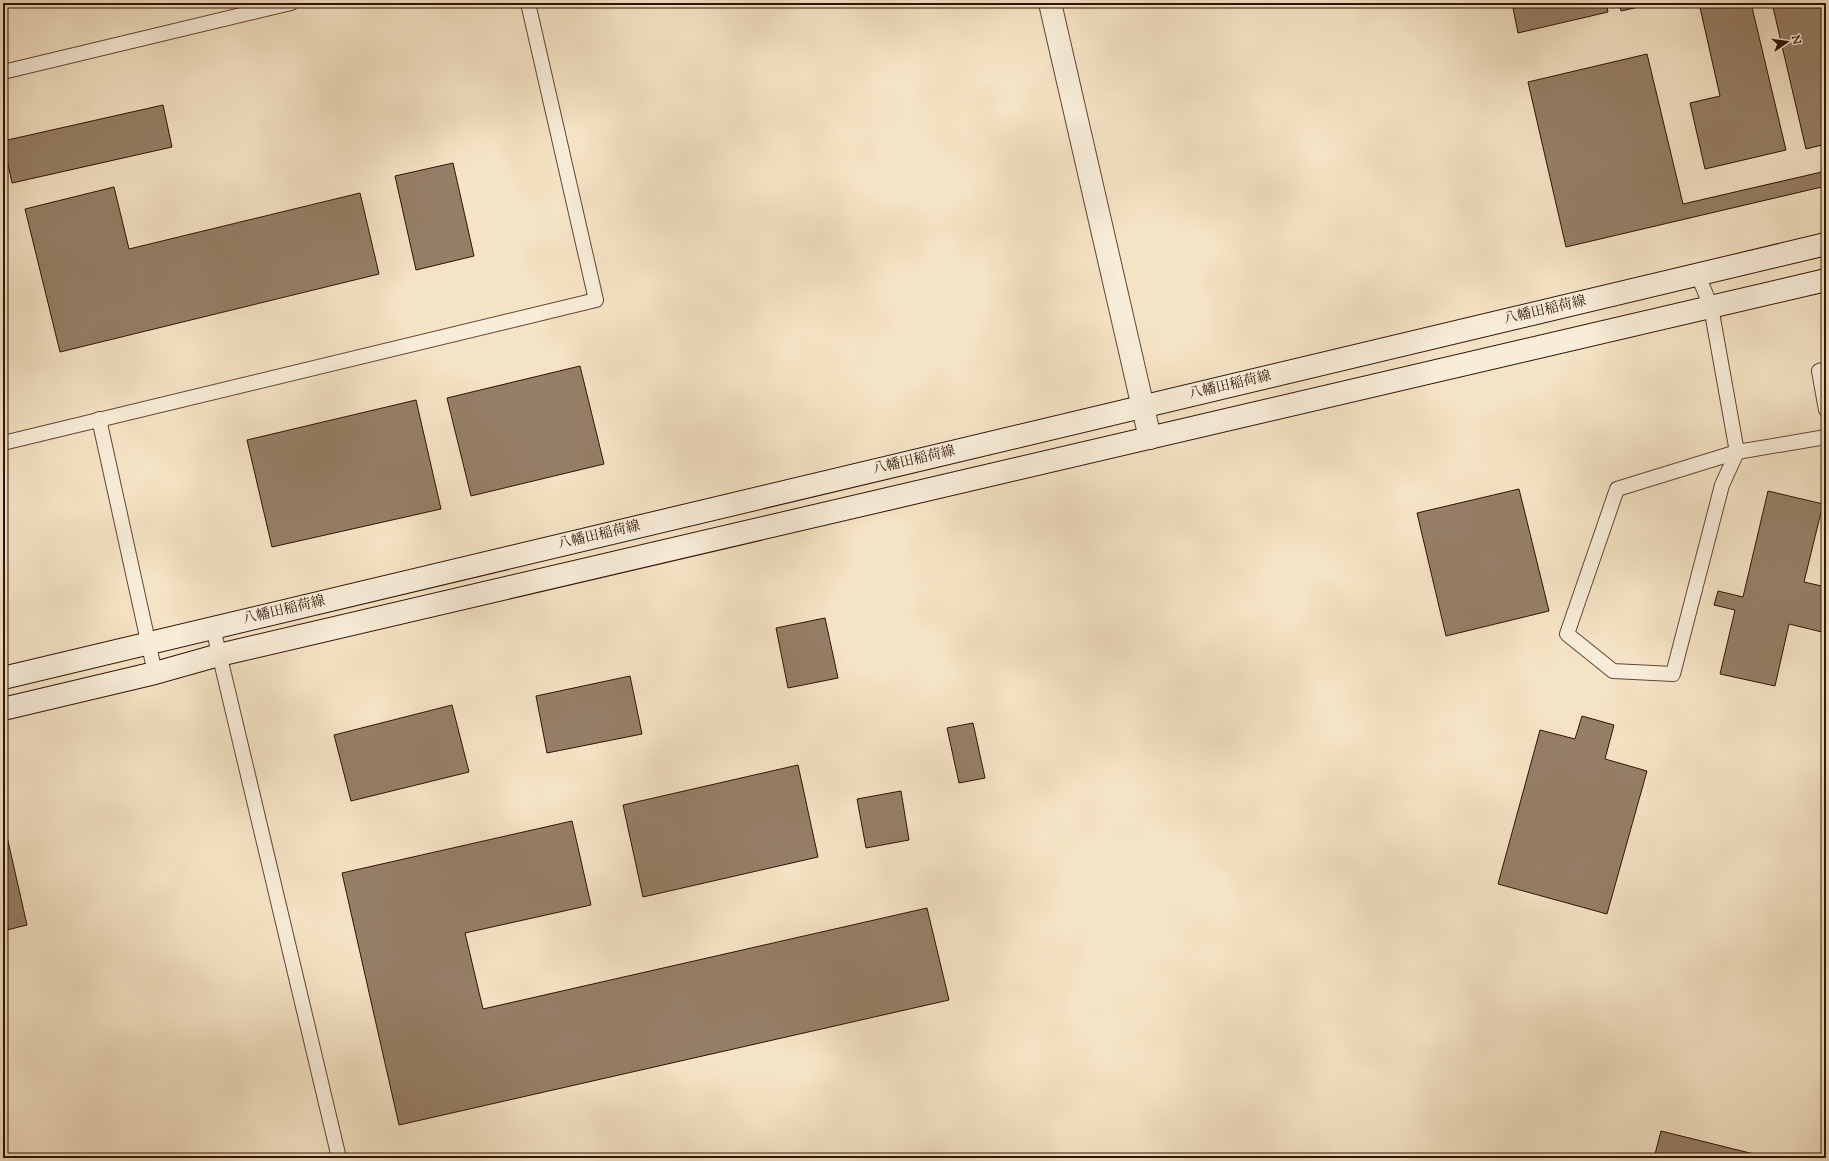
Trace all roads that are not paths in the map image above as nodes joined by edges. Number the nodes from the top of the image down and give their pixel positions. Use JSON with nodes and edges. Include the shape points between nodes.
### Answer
{"nodes":[{"id":1,"x":291,"y":3,"type":"edge"},
{"id":2,"x":528,"y":3,"type":"edge"},
{"id":3,"x":1050,"y":3,"type":"edge"},
{"id":4,"x":3,"y":72,"type":"edge"},
{"id":5,"x":1826,"y":244,"type":"edge"},
{"id":6,"x":1698,"y":275,"type":"junction"},
{"id":7,"x":1826,"y":280,"type":"edge"},
{"id":8,"x":1711,"y":307,"type":"junction"},
{"id":9,"x":1826,"y":370,"type":"edge"},
{"id":10,"x":1143,"y":406,"type":"junction"},
{"id":11,"x":1826,"y":410,"type":"edge"},
{"id":12,"x":99,"y":419,"type":"junction"},
{"id":13,"x":1826,"y":437,"type":"edge"},
{"id":14,"x":1150,"y":438,"type":"junction"},
{"id":15,"x":3,"y":443,"type":"edge"},
{"id":16,"x":1736,"y":452,"type":"junction"},
{"id":17,"x":213,"y":628,"type":"junction"},
{"id":18,"x":149,"y":644,"type":"junction"},
{"id":19,"x":219,"y":655,"type":"junction"},
{"id":20,"x":155,"y":673,"type":"junction"},
{"id":21,"x":3,"y":678,"type":"edge"},
{"id":22,"x":3,"y":709,"type":"edge"},
{"id":23,"x":339,"y":1158,"type":"edge"}],
"edges":[{"from":1,"to":4,"type":"lane"},
{"from":2,"to":12,"type":"lane","via":[[596,300]]},
{"from":3,"to":10,"type":"main road"},
{"from":5,"to":6,"type":"main road","name":"八幡田稲荷線"},
{"from":6,"to":8,"type":"lane"},
{"from":6,"to":10,"type":"main road","name":"八幡田稲荷線"},
{"from":7,"to":8,"type":"main road","name":"八幡田稲荷線"},
{"from":8,"to":14,"type":"main road","name":"八幡田稲荷線"},
{"from":8,"to":16,"type":"lane"},
{"from":9,"to":11,"type":"lane","via":[[1819,371]]},
{"from":10,"to":14,"type":"main road"},
{"from":10,"to":17,"type":"main road","name":"八幡田稲荷線"},
{"from":12,"to":15,"type":"lane"},
{"from":12,"to":18,"type":"lane"},
{"from":13,"to":16,"type":"lane"},
{"from":14,"to":19,"type":"main road","name":"八幡田稲荷線"},
{"from":16,"to":16,"type":"lane","via":[[1617,489],[1567,634],[1613,671],[1673,674],[1722,485]]},
{"from":17,"to":18,"type":"main road","name":"八幡田稲荷線"},
{"from":17,"to":19,"type":"lane"},
{"from":18,"to":20,"type":"lane"},
{"from":18,"to":21,"type":"main road","name":"八幡田稲荷線"},
{"from":19,"to":20,"type":"main road","name":"八幡田稲荷線"},
{"from":19,"to":23,"type":"lane"},
{"from":20,"to":22,"type":"main road","name":"八幡田稲荷線"}]}
